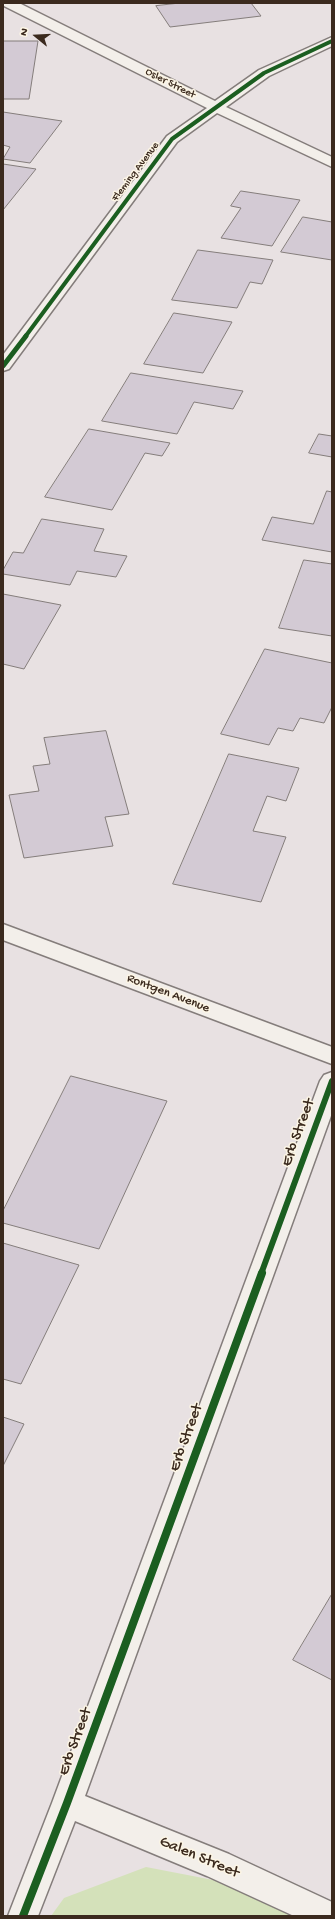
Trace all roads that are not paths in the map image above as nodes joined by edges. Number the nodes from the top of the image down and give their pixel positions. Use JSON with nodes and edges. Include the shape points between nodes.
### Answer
{"nodes":[{"id":1,"x":9,"y":3,"type":"edge"},
{"id":2,"x":332,"y":41,"type":"edge"},
{"id":3,"x":216,"y":107,"type":"junction"},
{"id":4,"x":332,"y":163,"type":"edge"},
{"id":5,"x":3,"y":366,"type":"edge"},
{"id":6,"x":3,"y":932,"type":"edge"},
{"id":7,"x":332,"y":1056,"type":"edge"},
{"id":8,"x":332,"y":1081,"type":"edge"},
{"id":9,"x":67,"y":1803,"type":"junction"},
{"id":10,"x":22,"y":1916,"type":"edge"},
{"id":11,"x":328,"y":1916,"type":"edge"}],
"edges":[{"from":1,"to":3,"type":"street","name":"Osler Street"},
{"from":2,"to":3,"type":"street","name":"Fleming Avenue","via":[[264,73]]},
{"from":3,"to":4,"type":"street","name":"Osler Street"},
{"from":3,"to":5,"type":"street","name":"Fleming Avenue","via":[[172,139]]},
{"from":6,"to":7,"type":"street","name":"Rontgen Avenue"},
{"from":8,"to":9,"type":"street","name":"Erb Street"},
{"from":9,"to":10,"type":"street","name":"Erb Street"},
{"from":9,"to":11,"type":"street","name":"Galen Street","via":[[218,1865]]}]}
